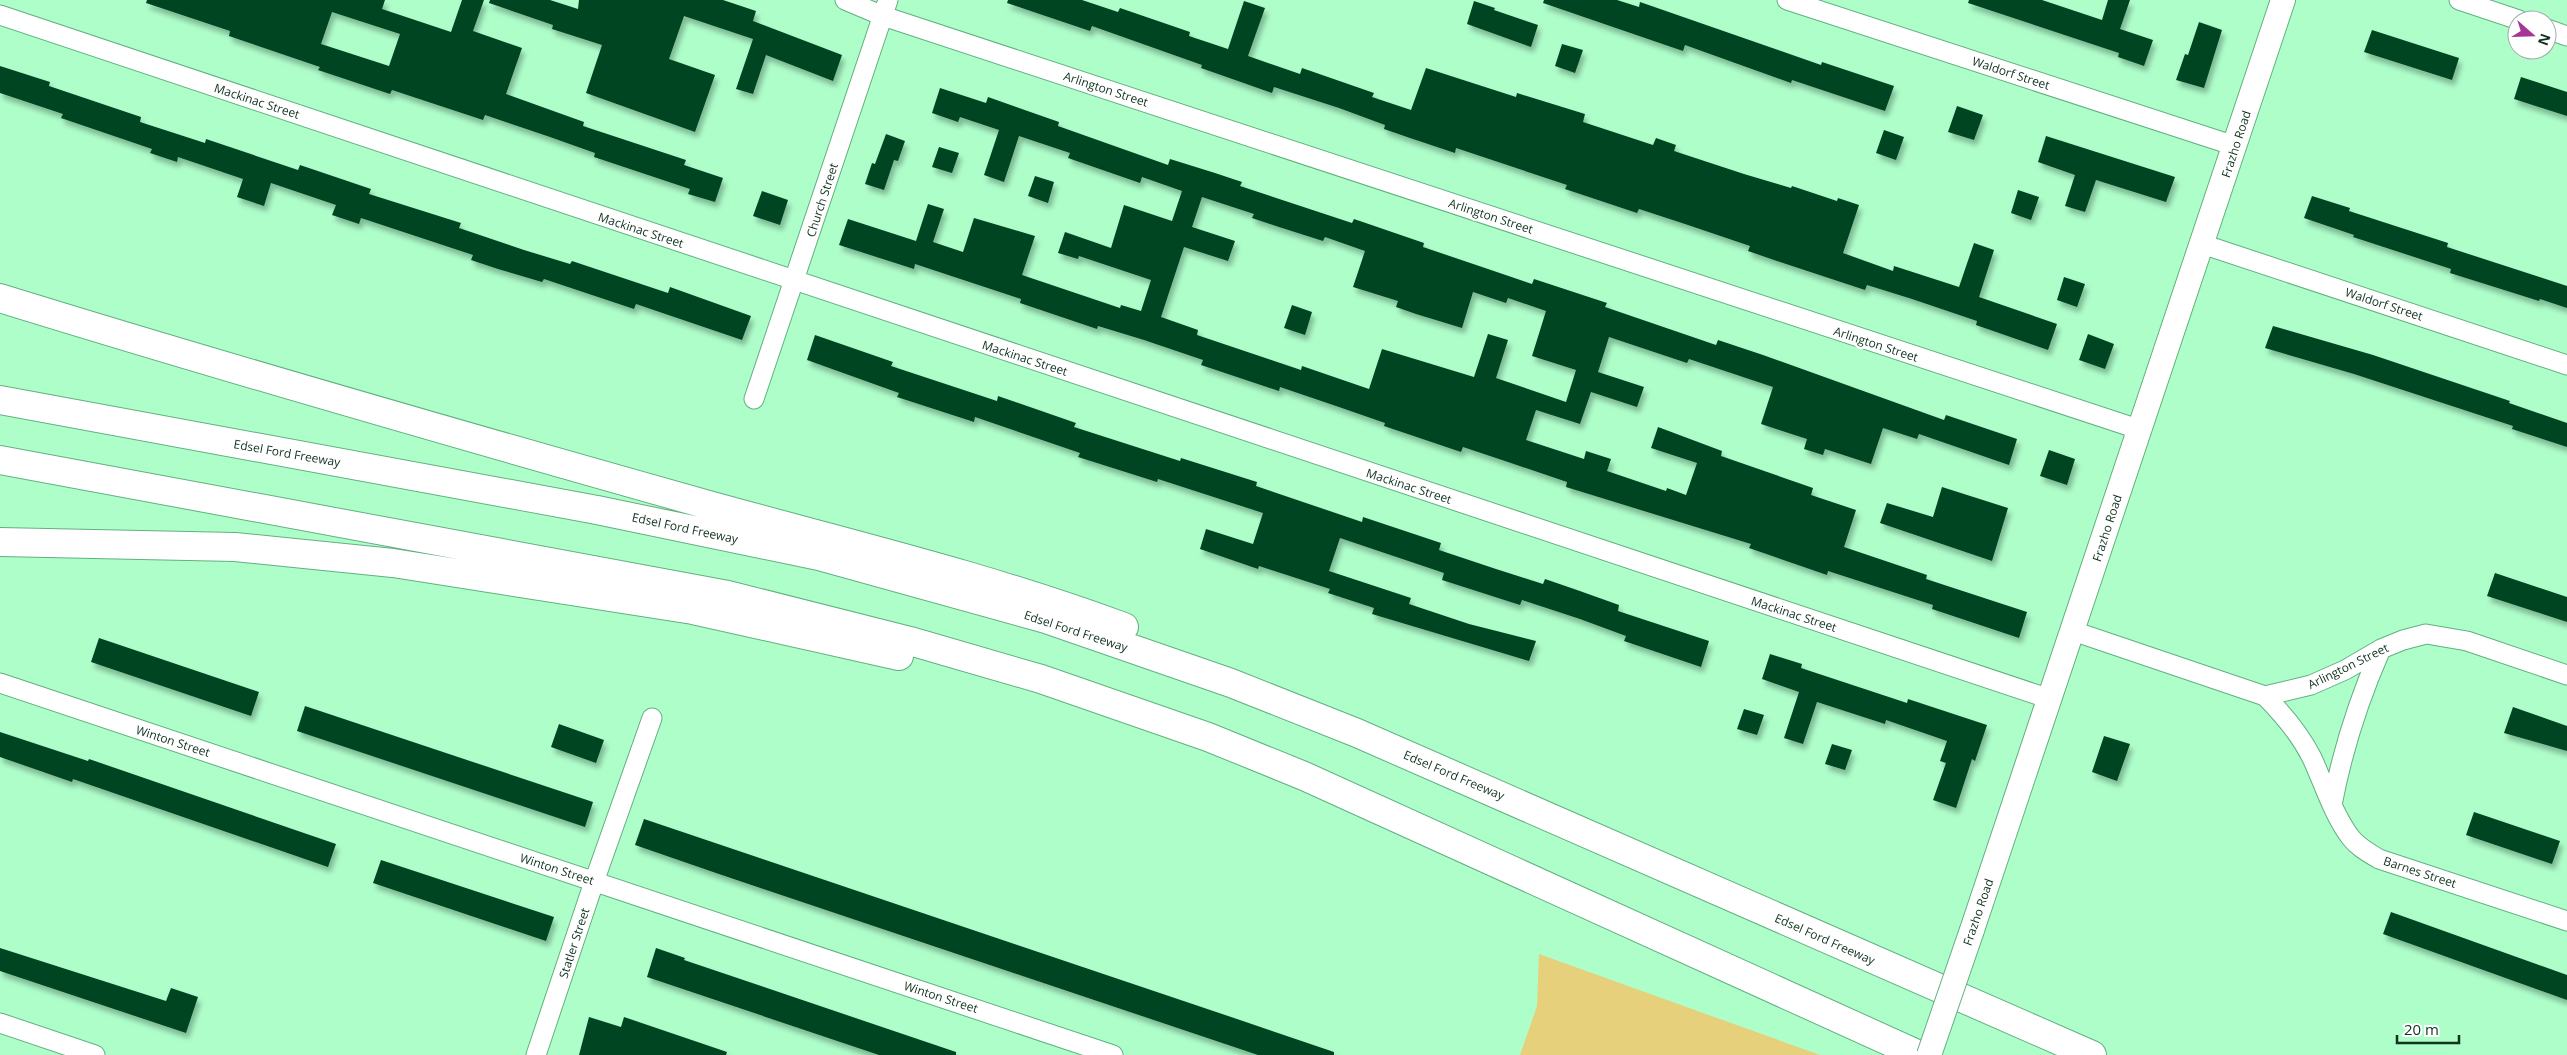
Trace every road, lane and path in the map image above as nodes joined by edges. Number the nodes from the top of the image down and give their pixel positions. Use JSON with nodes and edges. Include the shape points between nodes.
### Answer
{"nodes":[{"id":1,"x":845,"y":0,"type":"edge"},
{"id":2,"x":1787,"y":0,"type":"edge"},
{"id":3,"x":2283,"y":0,"type":"edge"},
{"id":4,"x":2459,"y":0,"type":"edge"},
{"id":5,"x":886,"y":8,"type":"edge"},
{"id":6,"x":0,"y":15,"type":"edge"},
{"id":7,"x":2507,"y":16,"type":"edge"},
{"id":8,"x":2235,"y":146,"type":"junction"},
{"id":9,"x":2202,"y":244,"type":"junction"},
{"id":10,"x":795,"y":281,"type":"junction"},
{"id":11,"x":0,"y":298,"type":"edge"},
{"id":12,"x":2567,"y":365,"type":"edge"},
{"id":13,"x":754,"y":399,"type":"dead end"},
{"id":14,"x":0,"y":400,"type":"edge"},
{"id":15,"x":2138,"y":428,"type":"junction"},
{"id":16,"x":0,"y":460,"type":"edge"},
{"id":17,"x":0,"y":542,"type":"edge"},
{"id":18,"x":2073,"y":631,"type":"junction"},
{"id":19,"x":2381,"y":649,"type":"junction"},
{"id":20,"x":2567,"y":674,"type":"edge"},
{"id":21,"x":1041,"y":679,"type":"junction"},
{"id":22,"x":0,"y":683,"type":"edge"},
{"id":23,"x":1231,"y":684,"type":"junction"},
{"id":24,"x":2265,"y":696,"type":"junction"},
{"id":25,"x":2050,"y":699,"type":"junction"},
{"id":26,"x":652,"y":718,"type":"dead end"},
{"id":27,"x":2332,"y":805,"type":"junction"},
{"id":28,"x":594,"y":882,"type":"junction"},
{"id":29,"x":2567,"y":921,"type":"edge"},
{"id":30,"x":0,"y":1023,"type":"edge"},
{"id":31,"x":95,"y":1055,"type":"edge"},
{"id":32,"x":536,"y":1055,"type":"edge"},
{"id":33,"x":1114,"y":1055,"type":"edge"},
{"id":34,"x":1919,"y":1055,"type":"edge"},
{"id":35,"x":1929,"y":1055,"type":"edge"},
{"id":36,"x":2092,"y":1055,"type":"edge"}],
"edges":[{"from":1,"to":5,"type":"street","name":"Arlington Street"},
{"from":2,"to":8,"type":"street","name":"Waldorf Street"},
{"from":3,"to":8,"type":"street","name":"Frazho Road"},
{"from":4,"to":7,"type":"street"},
{"from":5,"to":10,"type":"street","name":"Church Street"},
{"from":5,"to":15,"type":"street","name":"Arlington Street"},
{"from":6,"to":10,"type":"street","name":"Mackinac Street"},
{"from":8,"to":9,"type":"street","name":"Frazho Road"},
{"from":9,"to":12,"type":"street","name":"Waldorf Street"},
{"from":9,"to":15,"type":"street","name":"Frazho Road"},
{"from":10,"to":13,"type":"street","name":"Church Street"},
{"from":10,"to":25,"type":"street","name":"Mackinac Street"},
{"from":11,"to":23,"type":"highway","via":[[714,506],[1043,597],[1142,633]]},
{"from":14,"to":23,"type":"highway","name":"Edsel Ford Freeway","via":[[587,508],[820,556],[1046,619]]},
{"from":15,"to":18,"type":"street","name":"Frazho Road"},
{"from":16,"to":21,"type":"highway","via":[[728,595],[910,641]]},
{"from":17,"to":21,"type":"highway","via":[[235,547],[393,563],[694,610],[882,654]]},
{"from":18,"to":24,"type":"street"},
{"from":18,"to":25,"type":"street","name":"Frazho Road"},
{"from":19,"to":20,"type":"street","name":"Arlington Street","via":[[2414,637],[2434,635],[2467,641]]},
{"from":19,"to":24,"type":"street","name":"Arlington Street","via":[[2311,685]]},
{"from":19,"to":27,"type":"street","via":[[2338,773]]},
{"from":21,"to":34,"type":"highway","via":[[1208,737],[1304,776]]},
{"from":22,"to":28,"type":"street","name":"Winton Street"},
{"from":23,"to":36,"type":"highway","name":"Edsel Ford Freeway","via":[[1357,732]]},
{"from":24,"to":27,"type":"street","name":"Barnes Street","via":[[2280,711],[2311,756]]},
{"from":25,"to":35,"type":"street","name":"Frazho Road","bridge":true},
{"from":26,"to":28,"type":"street","name":"Statler Street"},
{"from":27,"to":29,"type":"street","name":"Barnes Street","via":[[2351,838],[2379,859]]},
{"from":28,"to":32,"type":"street","name":"Statler Street"},
{"from":28,"to":33,"type":"street","name":"Winton Street"},
{"from":30,"to":31,"type":"street"}]}
